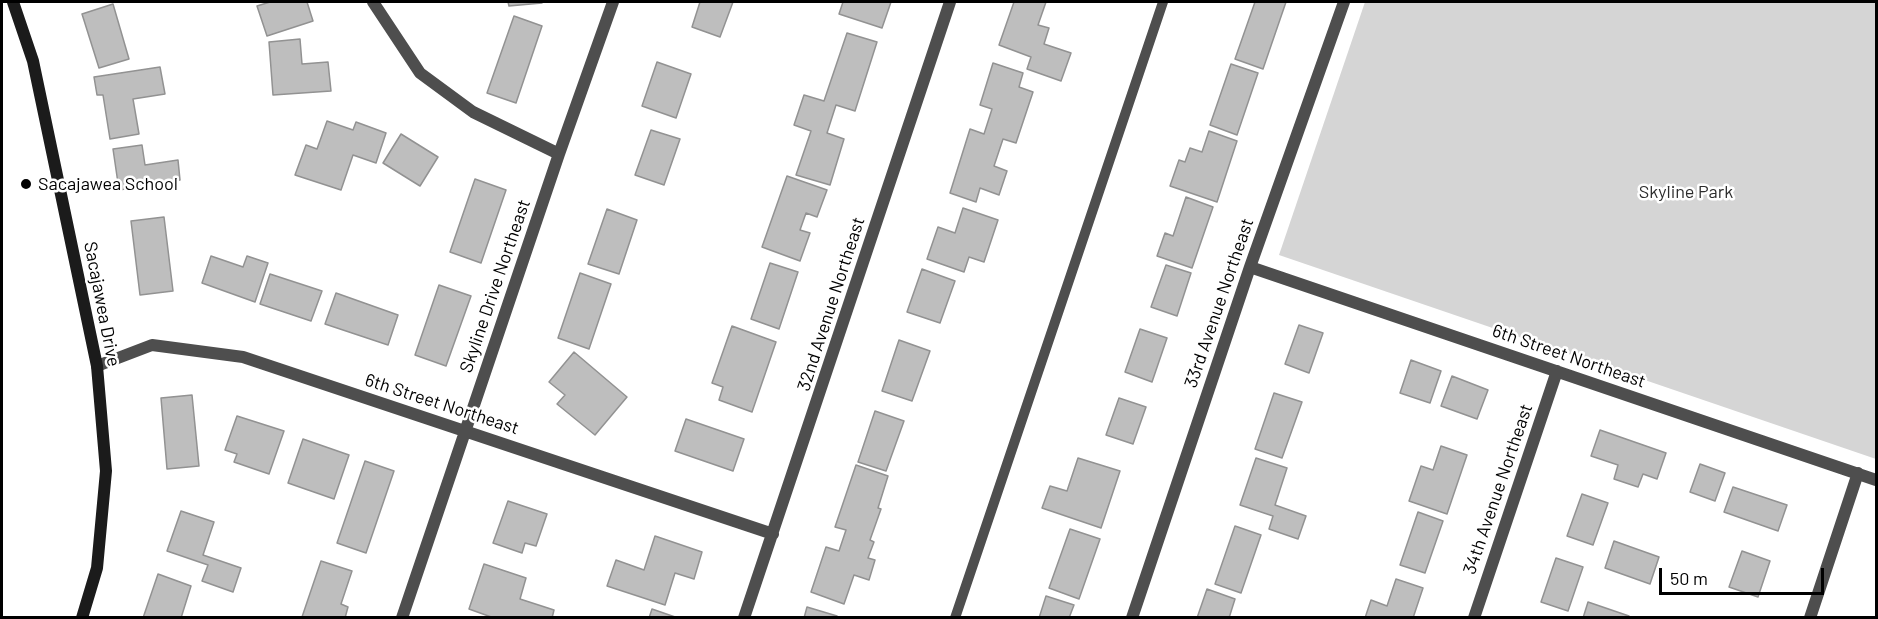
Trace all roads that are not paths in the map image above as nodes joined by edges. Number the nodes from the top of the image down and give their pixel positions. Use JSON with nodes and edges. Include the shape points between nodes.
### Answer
{"nodes":[{"id":1,"x":13,"y":2,"type":"edge"},
{"id":2,"x":372,"y":2,"type":"edge"},
{"id":3,"x":613,"y":2,"type":"edge"},
{"id":4,"x":950,"y":2,"type":"edge"},
{"id":5,"x":1163,"y":2,"type":"edge"},
{"id":6,"x":1344,"y":2,"type":"edge"},
{"id":7,"x":560,"y":154,"type":"junction"},
{"id":8,"x":1250,"y":267,"type":"junction"},
{"id":9,"x":97,"y":366,"type":"junction"},
{"id":10,"x":1557,"y":371,"type":"junction"},
{"id":11,"x":465,"y":431,"type":"junction"},
{"id":12,"x":1858,"y":473,"type":"junction"},
{"id":13,"x":1876,"y":480,"type":"edge"},
{"id":14,"x":773,"y":534,"type":"junction"},
{"id":15,"x":82,"y":618,"type":"edge"},
{"id":16,"x":402,"y":618,"type":"edge"},
{"id":17,"x":744,"y":618,"type":"edge"},
{"id":18,"x":956,"y":618,"type":"edge"},
{"id":19,"x":1132,"y":618,"type":"edge"},
{"id":20,"x":1474,"y":618,"type":"edge"},
{"id":21,"x":1810,"y":618,"type":"edge"}],
"edges":[{"from":1,"to":9,"type":"street","name":"Sacajawea Drive","via":[[33,61]]},
{"from":2,"to":7,"type":"street","via":[[420,73],[473,112]]},
{"from":3,"to":7,"type":"street","name":"Skyline Drive Northeast"},
{"from":4,"to":14,"type":"street","name":"32nd Avenue Northeast"},
{"from":5,"to":18,"type":"lane"},
{"from":6,"to":8,"type":"street","name":"33rd Avenue Northeast"},
{"from":7,"to":11,"type":"street","name":"Skyline Drive Northeast"},
{"from":8,"to":10,"type":"street","name":"6th Street Northeast"},
{"from":8,"to":19,"type":"street","name":"33rd Avenue Northeast"},
{"from":9,"to":11,"type":"street","name":"6th Street Northeast","via":[[152,345],[243,357]]},
{"from":9,"to":15,"type":"street","name":"Sacajawea Drive","via":[[106,471],[98,568]]},
{"from":10,"to":12,"type":"street","name":"6th Street Northeast"},
{"from":10,"to":20,"type":"street","name":"34th Avenue Northeast"},
{"from":11,"to":14,"type":"street","name":"6th Street Northeast"},
{"from":11,"to":16,"type":"street","name":"Skyline Drive Northeast"},
{"from":12,"to":13,"type":"street","name":"6th Street Northeast"},
{"from":12,"to":21,"type":"street"},
{"from":14,"to":17,"type":"street","name":"32nd Avenue Northeast"}]}
